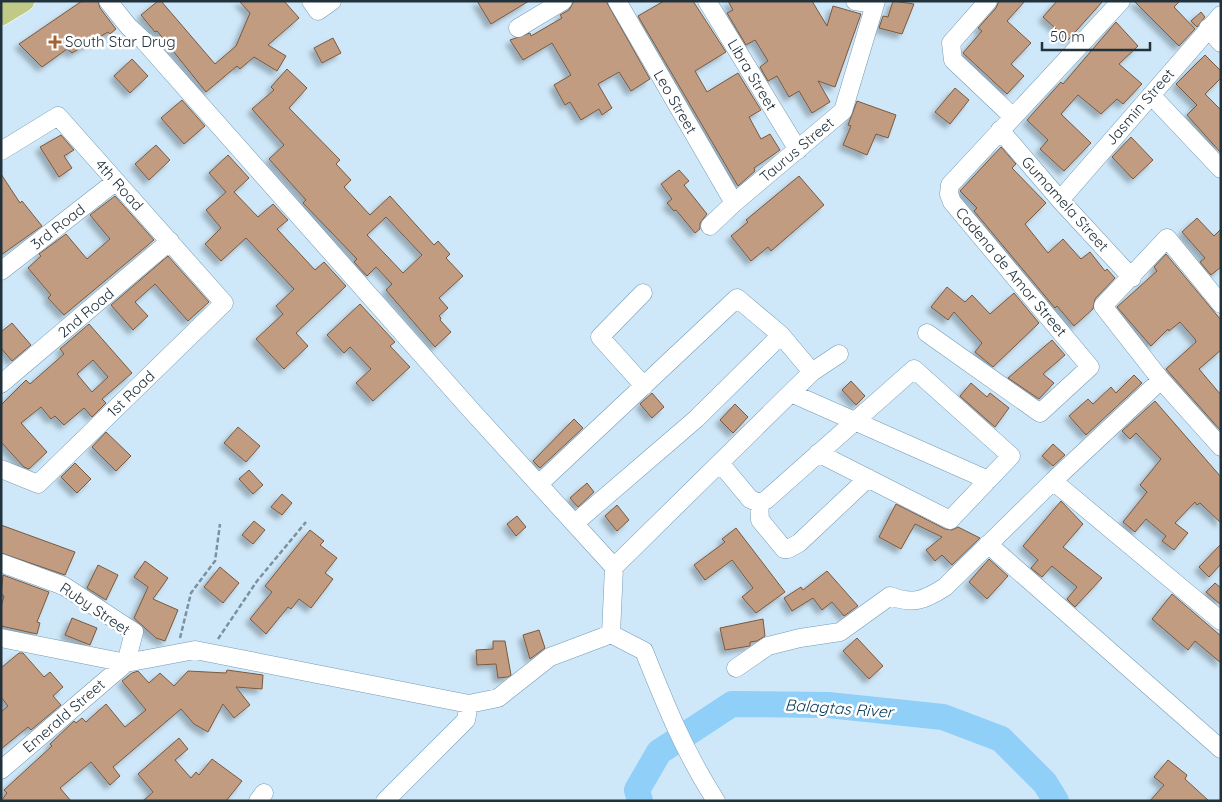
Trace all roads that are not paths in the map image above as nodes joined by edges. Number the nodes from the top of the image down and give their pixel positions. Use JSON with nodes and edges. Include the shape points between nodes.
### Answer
{"nodes":[{"id":1,"x":24,"y":1,"type":"edge"},
{"id":2,"x":108,"y":1,"type":"edge"},
{"id":3,"x":311,"y":1,"type":"edge"},
{"id":4,"x":332,"y":1,"type":"edge"},
{"id":5,"x":563,"y":1,"type":"edge"},
{"id":6,"x":617,"y":1,"type":"edge"},
{"id":7,"x":707,"y":1,"type":"edge"},
{"id":8,"x":855,"y":1,"type":"edge"},
{"id":9,"x":988,"y":1,"type":"edge"},
{"id":10,"x":1121,"y":1,"type":"edge"},
{"id":11,"x":876,"y":3,"type":"edge"},
{"id":12,"x":1,"y":15,"type":"edge"},
{"id":13,"x":1221,"y":15,"type":"edge"},
{"id":14,"x":518,"y":28,"type":"dead end"},
{"id":15,"x":1208,"y":28,"type":"junction"},
{"id":16,"x":1221,"y":43,"type":"edge"},
{"id":17,"x":1151,"y":95,"type":"junction"},
{"id":18,"x":1013,"y":117,"type":"junction"},
{"id":19,"x":1000,"y":130,"type":"junction"},
{"id":20,"x":1,"y":150,"type":"edge"},
{"id":21,"x":798,"y":150,"type":"junction"},
{"id":22,"x":1221,"y":169,"type":"edge"},
{"id":23,"x":115,"y":182,"type":"junction"},
{"id":24,"x":1060,"y":200,"type":"junction"},
{"id":25,"x":734,"y":203,"type":"junction"},
{"id":26,"x":710,"y":226,"type":"dead end"},
{"id":27,"x":170,"y":241,"type":"junction"},
{"id":28,"x":1,"y":271,"type":"edge"},
{"id":29,"x":1132,"y":278,"type":"junction"},
{"id":30,"x":643,"y":293,"type":"dead end"},
{"id":31,"x":224,"y":303,"type":"joint"},
{"id":32,"x":1221,"y":304,"type":"edge"},
{"id":33,"x":927,"y":333,"type":"dead end"},
{"id":34,"x":781,"y":335,"type":"junction"},
{"id":35,"x":839,"y":354,"type":"dead end"},
{"id":36,"x":812,"y":372,"type":"junction"},
{"id":37,"x":1161,"y":380,"type":"junction"},
{"id":38,"x":1,"y":384,"type":"edge"},
{"id":39,"x":644,"y":386,"type":"junction"},
{"id":40,"x":791,"y":393,"type":"junction"},
{"id":41,"x":853,"y":421,"type":"junction"},
{"id":42,"x":1221,"y":447,"type":"edge"},
{"id":43,"x":818,"y":453,"type":"junction"},
{"id":44,"x":720,"y":463,"type":"junction"},
{"id":45,"x":1,"y":469,"type":"edge"},
{"id":46,"x":868,"y":478,"type":"junction"},
{"id":47,"x":988,"y":480,"type":"junction"},
{"id":48,"x":1053,"y":481,"type":"junction"},
{"id":49,"x":539,"y":484,"type":"junction"},
{"id":50,"x":759,"y":503,"type":"junction"},
{"id":51,"x":575,"y":523,"type":"junction"},
{"id":52,"x":988,"y":544,"type":"junction"},
{"id":53,"x":1,"y":563,"type":"edge"},
{"id":54,"x":614,"y":567,"type":"junction"},
{"id":55,"x":1221,"y":621,"type":"edge"},
{"id":56,"x":611,"y":634,"type":"junction"},
{"id":57,"x":6,"y":644,"type":"edge"},
{"id":58,"x":126,"y":663,"type":"junction"},
{"id":59,"x":736,"y":668,"type":"dead end"},
{"id":60,"x":468,"y":704,"type":"junction"},
{"id":61,"x":1221,"y":749,"type":"edge"},
{"id":62,"x":1,"y":770,"type":"edge"},
{"id":63,"x":385,"y":801,"type":"edge"},
{"id":64,"x":716,"y":801,"type":"edge"}],
"edges":[{"from":1,"to":12,"type":"main road"},
{"from":2,"to":49,"type":"street"},
{"from":3,"to":4,"type":"street","via":[[318,11]]},
{"from":5,"to":14,"type":"street"},
{"from":6,"to":25,"type":"street","name":"Leo Street"},
{"from":7,"to":21,"type":"street","name":"Libra Street"},
{"from":8,"to":11,"type":"street"},
{"from":9,"to":18,"type":"street","via":[[951,43],[953,60]]},
{"from":10,"to":18,"type":"street","name":"Cadena de Amor Street"},
{"from":11,"to":21,"type":"street","name":"Taurus Street","via":[[843,111]]},
{"from":13,"to":15,"type":"street","name":"Jasmin Street"},
{"from":15,"to":16,"type":"street"},
{"from":15,"to":17,"type":"street","name":"Jasmin Street"},
{"from":17,"to":22,"type":"street"},
{"from":17,"to":24,"type":"street","name":"Jasmin Street"},
{"from":18,"to":19,"type":"street","name":"Cadena de Amor Street"},
{"from":19,"to":24,"type":"street","name":"Gumamela Street"},
{"from":19,"to":33,"type":"street","name":"Cadena de Amor Street","via":[[950,185],[952,202],[1090,367],[1040,413]]},
{"from":20,"to":23,"type":"street","name":"4th Road","via":[[58,116]]},
{"from":21,"to":25,"type":"street","name":"Taurus Street"},
{"from":23,"to":27,"type":"street","name":"4th Road"},
{"from":23,"to":28,"type":"street","name":"3rd Road"},
{"from":24,"to":29,"type":"street","name":"Gumamela Street"},
{"from":25,"to":26,"type":"street","name":"Taurus Street"},
{"from":27,"to":31,"type":"street","name":"4th Road"},
{"from":27,"to":38,"type":"street","name":"2nd Road"},
{"from":29,"to":32,"type":"street","via":[[1167,238]]},
{"from":29,"to":37,"type":"street","via":[[1103,306]]},
{"from":30,"to":39,"type":"street","via":[[600,337]]},
{"from":31,"to":45,"type":"street","name":"1st Road","via":[[38,484]]},
{"from":34,"to":36,"type":"street"},
{"from":34,"to":39,"type":"street","via":[[737,298]]},
{"from":34,"to":51,"type":"street","via":[[696,420]]},
{"from":35,"to":36,"type":"street"},
{"from":36,"to":40,"type":"street"},
{"from":37,"to":42,"type":"street"},
{"from":37,"to":48,"type":"street"},
{"from":39,"to":49,"type":"street"},
{"from":40,"to":41,"type":"street"},
{"from":40,"to":44,"type":"street"},
{"from":41,"to":43,"type":"street"},
{"from":41,"to":47,"type":"street"},
{"from":41,"to":47,"type":"street","via":[[914,369],[1011,456]]},
{"from":43,"to":46,"type":"street"},
{"from":43,"to":50,"type":"street"},
{"from":44,"to":50,"type":"street","via":[[750,499]]},
{"from":44,"to":54,"type":"street"},
{"from":46,"to":47,"type":"street","via":[[950,520]]},
{"from":46,"to":50,"type":"street","via":[[799,543],[788,549],[784,549],[760,520]]},
{"from":48,"to":52,"type":"street"},
{"from":48,"to":55,"type":"street"},
{"from":49,"to":51,"type":"street"},
{"from":51,"to":54,"type":"street"},
{"from":52,"to":59,"type":"street","via":[[945,587],[928,598],[905,602],[890,596],[840,632],[768,646]]},
{"from":52,"to":61,"type":"street"},
{"from":53,"to":58,"type":"street","name":"Ruby Street","via":[[64,586],[134,632]]},
{"from":54,"to":56,"type":"street"},
{"from":56,"to":60,"type":"street","via":[[550,657],[498,698]]},
{"from":56,"to":64,"type":"street","via":[[644,651],[672,723]]},
{"from":57,"to":58,"type":"street"},
{"from":58,"to":60,"type":"street","via":[[195,650]]},
{"from":58,"to":62,"type":"street","name":"Emerald Street"},
{"from":60,"to":63,"type":"street","via":[[466,720]]}]}
